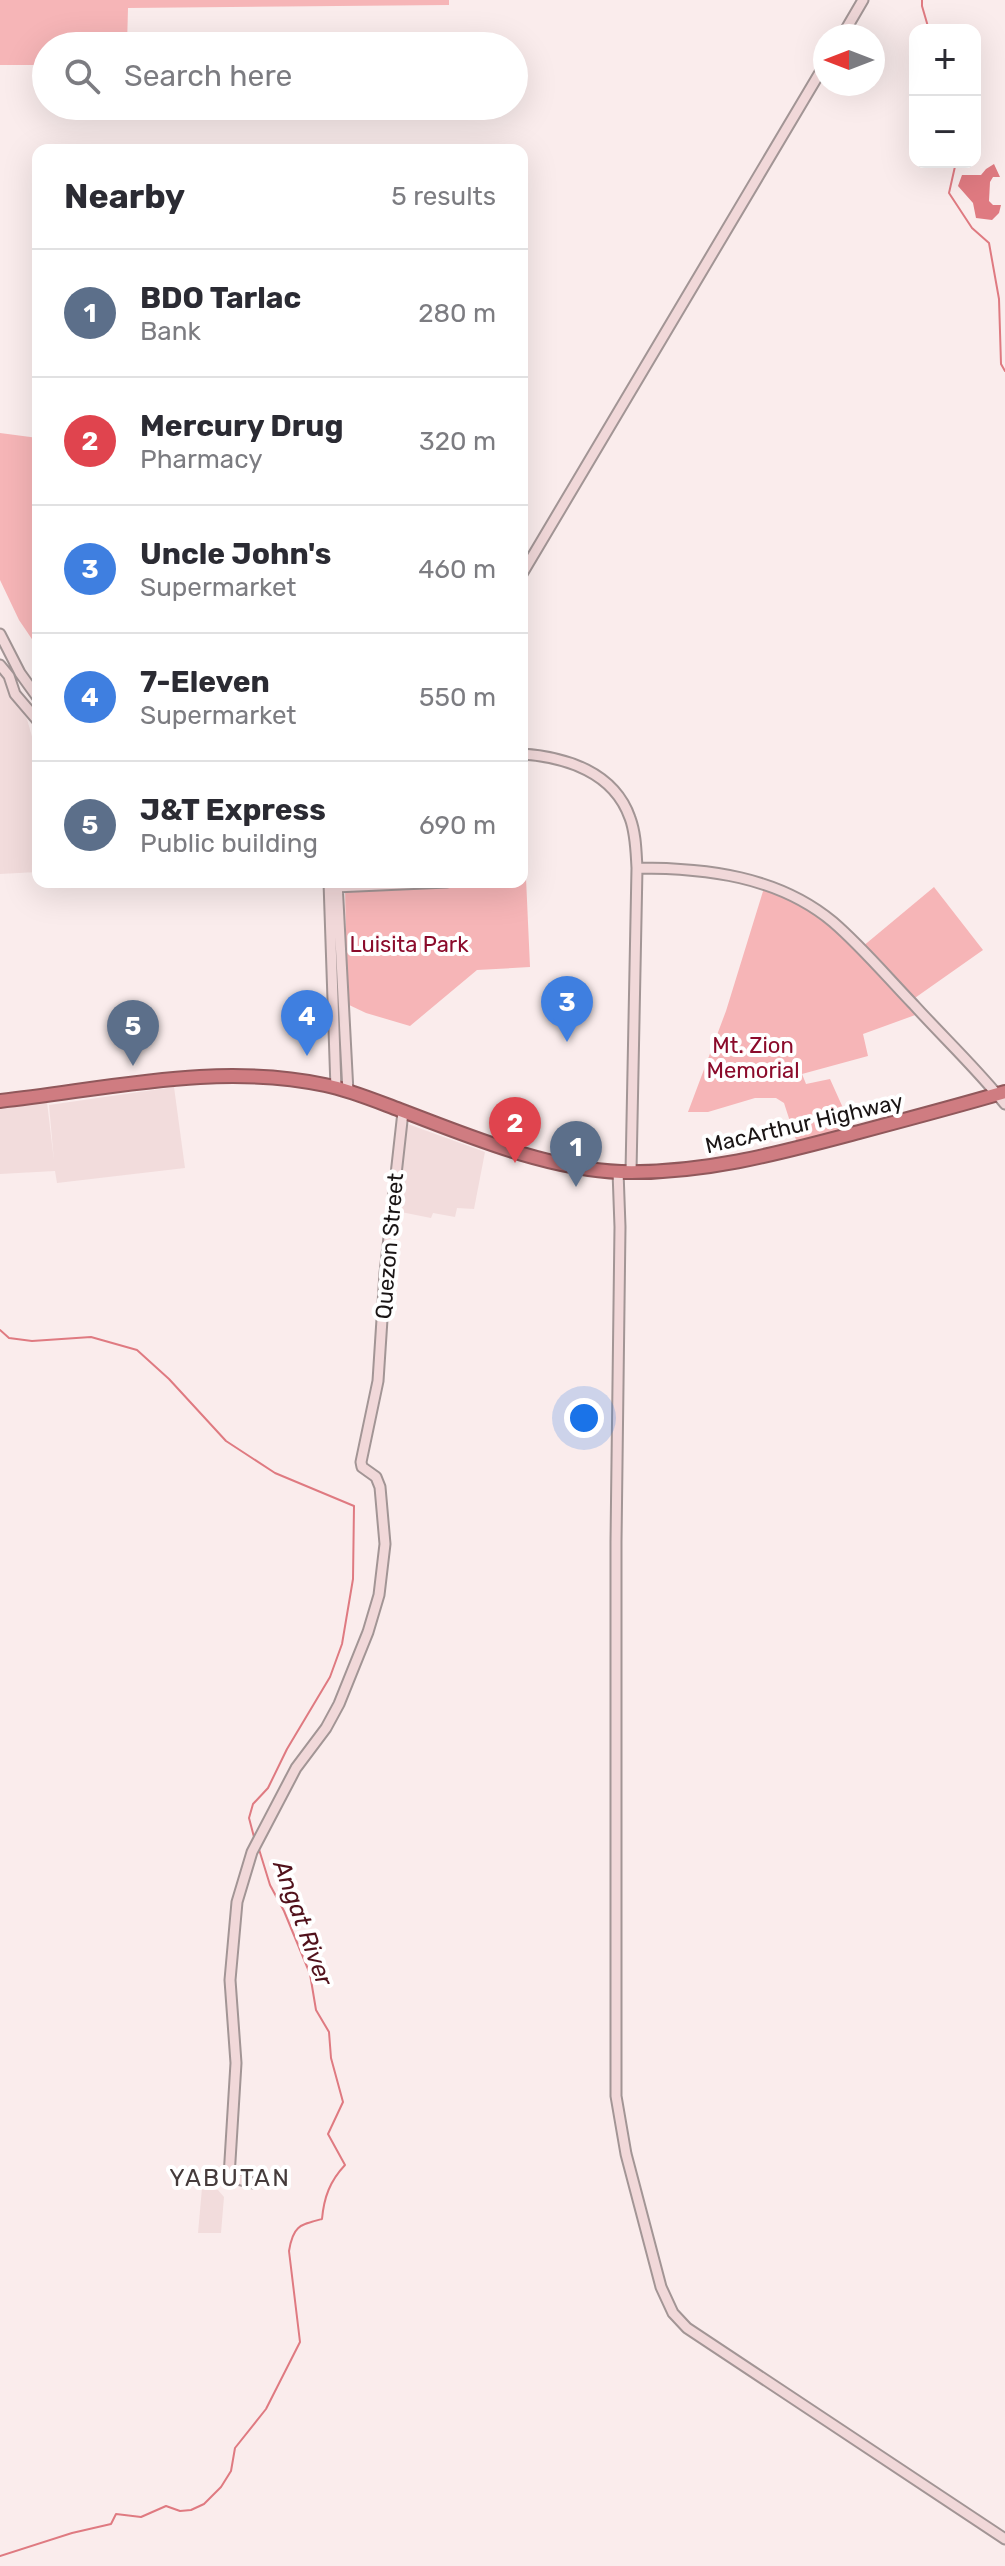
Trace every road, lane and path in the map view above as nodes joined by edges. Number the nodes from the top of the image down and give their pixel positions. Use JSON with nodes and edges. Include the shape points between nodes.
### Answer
{"nodes":[{"id":1,"x":863,"y":0,"type":"edge"},
{"id":2,"x":849,"y":24,"type":"edge"},
{"id":3,"x":813,"y":84,"type":"edge"},
{"id":4,"x":528,"y":564,"type":"edge"},
{"id":5,"x":0,"y":634,"type":"edge"},
{"id":6,"x":0,"y":665,"type":"edge"},
{"id":7,"x":32,"y":690,"type":"edge"},
{"id":8,"x":32,"y":714,"type":"edge"},
{"id":9,"x":528,"y":755,"type":"edge"},
{"id":10,"x":637,"y":868,"type":"junction"},
{"id":11,"x":333,"y":888,"type":"edge"},
{"id":12,"x":342,"y":1090,"type":"junction"},
{"id":13,"x":1002,"y":1097,"type":"edge"},
{"id":14,"x":0,"y":1101,"type":"edge"},
{"id":15,"x":403,"y":1112,"type":"junction"},
{"id":16,"x":624,"y":1172,"type":"junction"},
{"id":17,"x":253,"y":2183,"type":"dead end"},
{"id":18,"x":1005,"y":2539,"type":"edge"}],
"edges":[{"from":1,"to":2,"type":"street"},
{"from":3,"to":4,"type":"street"},
{"from":5,"to":7,"type":"street"},
{"from":6,"to":8,"type":"street"},
{"from":9,"to":10,"type":"street","via":[[577,764],[612,791],[631,821]]},
{"from":10,"to":13,"type":"street","via":[[718,872],[768,885],[803,902],[860,948]]},
{"from":10,"to":16,"type":"street"},
{"from":11,"to":12,"type":"street"},
{"from":12,"to":14,"type":"highway","name":"MacArthur Highway","via":[[297,1080],[201,1075]]},
{"from":12,"to":15,"type":"highway","name":"MacArthur Highway"},
{"from":13,"to":16,"type":"highway","name":"MacArthur Highway","via":[[755,1159],[677,1171]]},
{"from":15,"to":16,"type":"highway","name":"MacArthur Highway","via":[[547,1160]]},
{"from":15,"to":17,"type":"street","name":"Quezon Street","via":[[378,1381],[361,1462],[380,1487],[382,1584],[334,1714],[296,1768],[256,1844],[237,1902],[230,1980],[236,2063],[229,2177]]},
{"from":16,"to":18,"type":"street","via":[[616,1542],[616,2096],[661,2287],[687,2328]]}]}
